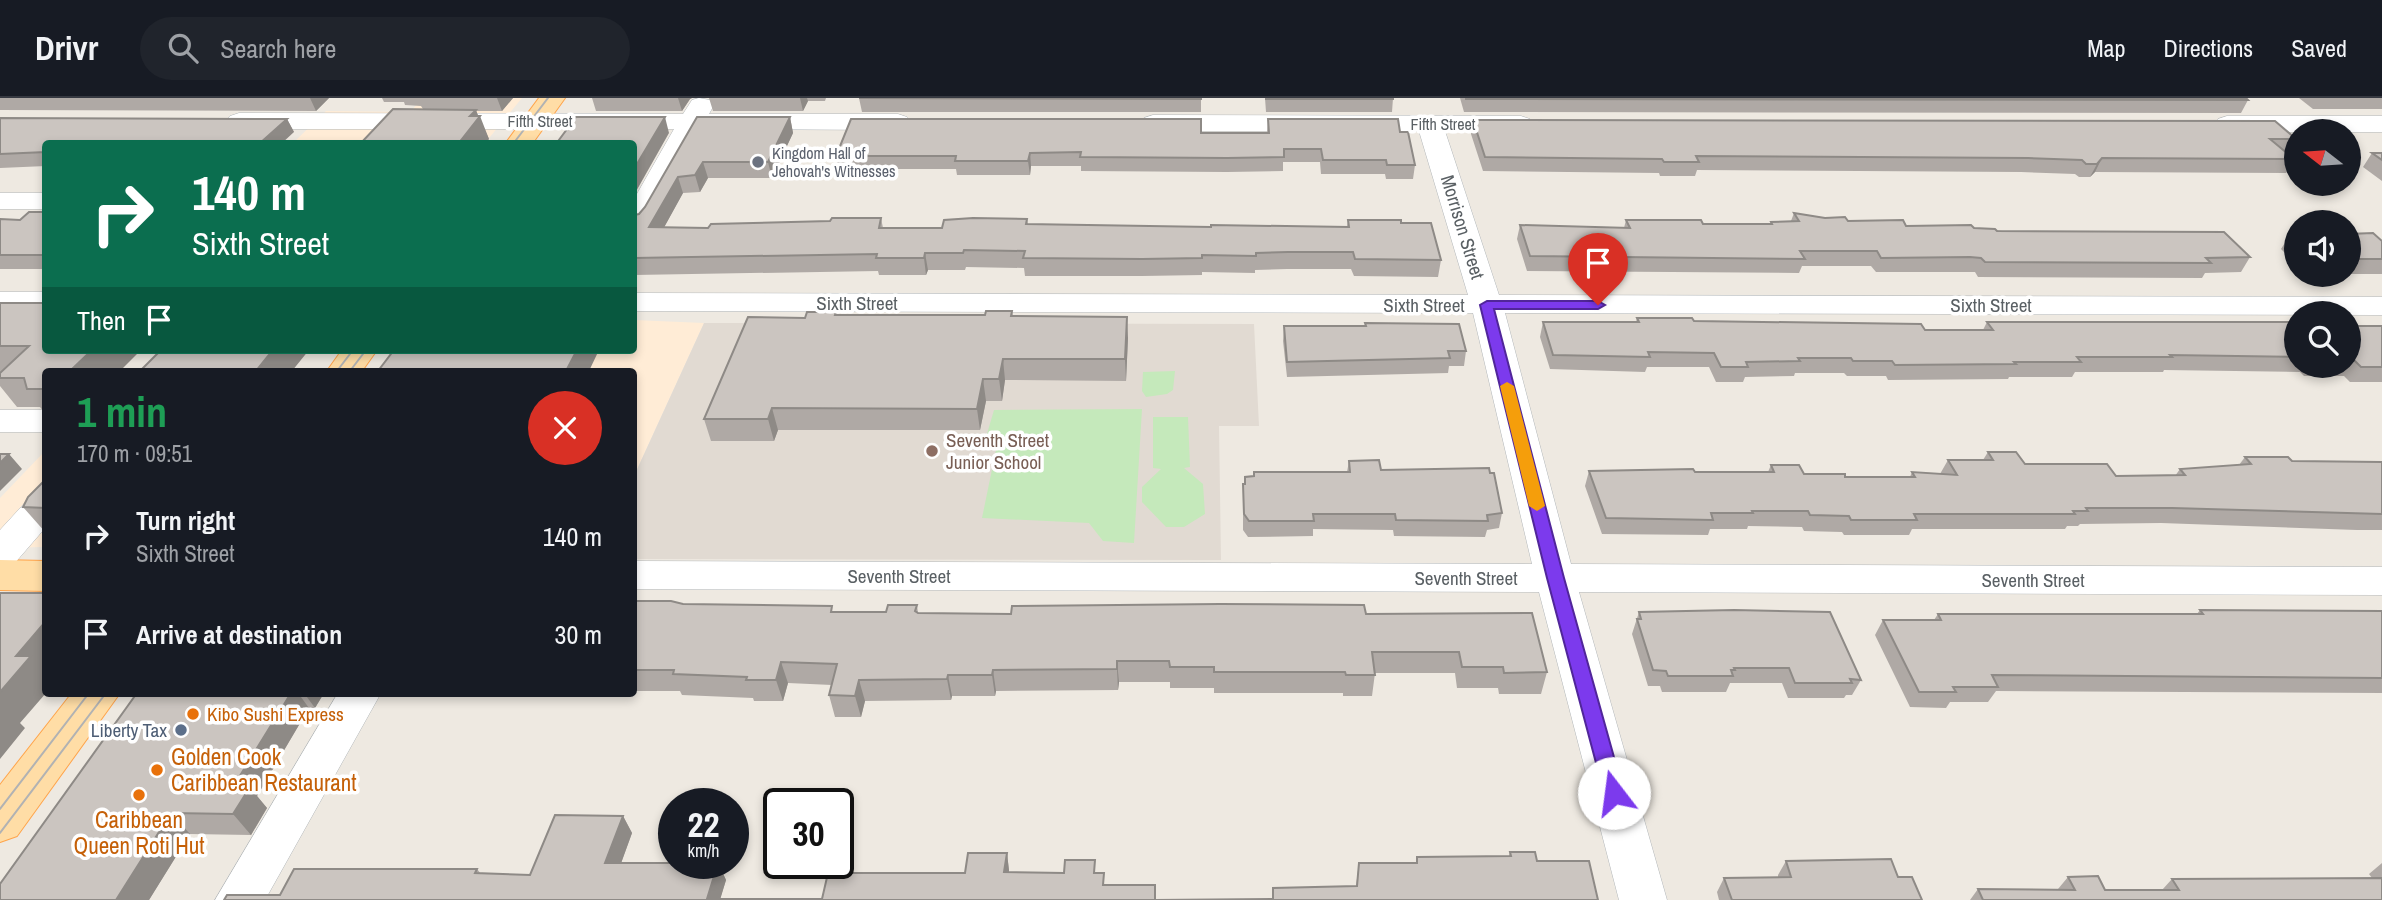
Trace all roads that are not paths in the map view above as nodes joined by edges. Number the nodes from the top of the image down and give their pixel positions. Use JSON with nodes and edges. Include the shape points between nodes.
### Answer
{"nodes":[{"id":1,"x":423,"y":98,"type":"edge"},
{"id":2,"x":552,"y":98,"type":"edge"},
{"id":3,"x":2245,"y":98,"type":"edge"},
{"id":4,"x":699,"y":110,"type":"edge"},
{"id":5,"x":1231,"y":111,"type":"edge"},
{"id":6,"x":217,"y":121,"type":"edge"},
{"id":7,"x":402,"y":121,"type":"junction"},
{"id":8,"x":535,"y":121,"type":"junction"},
{"id":9,"x":927,"y":122,"type":"edge"},
{"id":10,"x":1134,"y":123,"type":"edge"},
{"id":11,"x":1430,"y":124,"type":"junction"},
{"id":12,"x":1541,"y":124,"type":"edge"},
{"id":13,"x":2207,"y":124,"type":"edge"},
{"id":14,"x":2277,"y":124,"type":"junction"},
{"id":15,"x":2382,"y":124,"type":"edge"},
{"id":16,"x":385,"y":140,"type":"edge"},
{"id":17,"x":521,"y":140,"type":"edge"},
{"id":18,"x":0,"y":201,"type":"edge"},
{"id":19,"x":42,"y":201,"type":"edge"},
{"id":20,"x":637,"y":217,"type":"edge"},
{"id":21,"x":0,"y":301,"type":"edge"},
{"id":22,"x":42,"y":301,"type":"edge"},
{"id":23,"x":637,"y":302,"type":"edge"},
{"id":24,"x":1487,"y":305,"type":"junction"},
{"id":25,"x":2382,"y":306,"type":"edge"},
{"id":26,"x":357,"y":354,"type":"edge"},
{"id":27,"x":346,"y":368,"type":"edge"},
{"id":28,"x":0,"y":421,"type":"edge"},
{"id":29,"x":42,"y":421,"type":"edge"},
{"id":30,"x":42,"y":507,"type":"edge"},
{"id":31,"x":0,"y":554,"type":"edge"},
{"id":32,"x":0,"y":575,"type":"edge"},
{"id":33,"x":637,"y":575,"type":"edge"},
{"id":34,"x":42,"y":576,"type":"edge"},
{"id":35,"x":1555,"y":578,"type":"junction"},
{"id":36,"x":2382,"y":581,"type":"edge"},
{"id":37,"x":95,"y":697,"type":"edge"},
{"id":38,"x":358,"y":697,"type":"edge"},
{"id":39,"x":0,"y":821,"type":"edge"},
{"id":40,"x":239,"y":900,"type":"edge"},
{"id":41,"x":1643,"y":900,"type":"edge"}],
"edges":[{"from":1,"to":7,"type":"street"},
{"from":2,"to":8,"type":"main road"},
{"from":3,"to":14,"type":"street"},
{"from":4,"to":8,"type":"street","name":"Fifth Street"},
{"from":4,"to":9,"type":"street","name":"Fifth Street"},
{"from":4,"to":20,"type":"street"},
{"from":5,"to":10,"type":"street","name":"Fifth Street"},
{"from":5,"to":11,"type":"street","name":"Fifth Street"},
{"from":6,"to":7,"type":"street","name":"Fifth Street"},
{"from":7,"to":8,"type":"street","name":"Fifth Street"},
{"from":7,"to":16,"type":"street"},
{"from":8,"to":17,"type":"main road"},
{"from":11,"to":12,"type":"street","name":"Fifth Street"},
{"from":11,"to":24,"type":"street","name":"Morrison Street"},
{"from":13,"to":14,"type":"street"},
{"from":14,"to":15,"type":"street"},
{"from":18,"to":19,"type":"street"},
{"from":21,"to":22,"type":"street"},
{"from":23,"to":24,"type":"street","name":"Sixth Street"},
{"from":24,"to":25,"type":"street","name":"Sixth Street"},
{"from":24,"to":35,"type":"street","name":"Morrison Street"},
{"from":26,"to":27,"type":"main road"},
{"from":28,"to":29,"type":"street"},
{"from":30,"to":31,"type":"street"},
{"from":32,"to":34,"type":"main road"},
{"from":33,"to":35,"type":"street","name":"Seventh Street"},
{"from":35,"to":36,"type":"street","name":"Seventh Street"},
{"from":35,"to":41,"type":"street","name":"Morrison Street"},
{"from":37,"to":39,"type":"main road"},
{"from":38,"to":40,"type":"street"}]}
